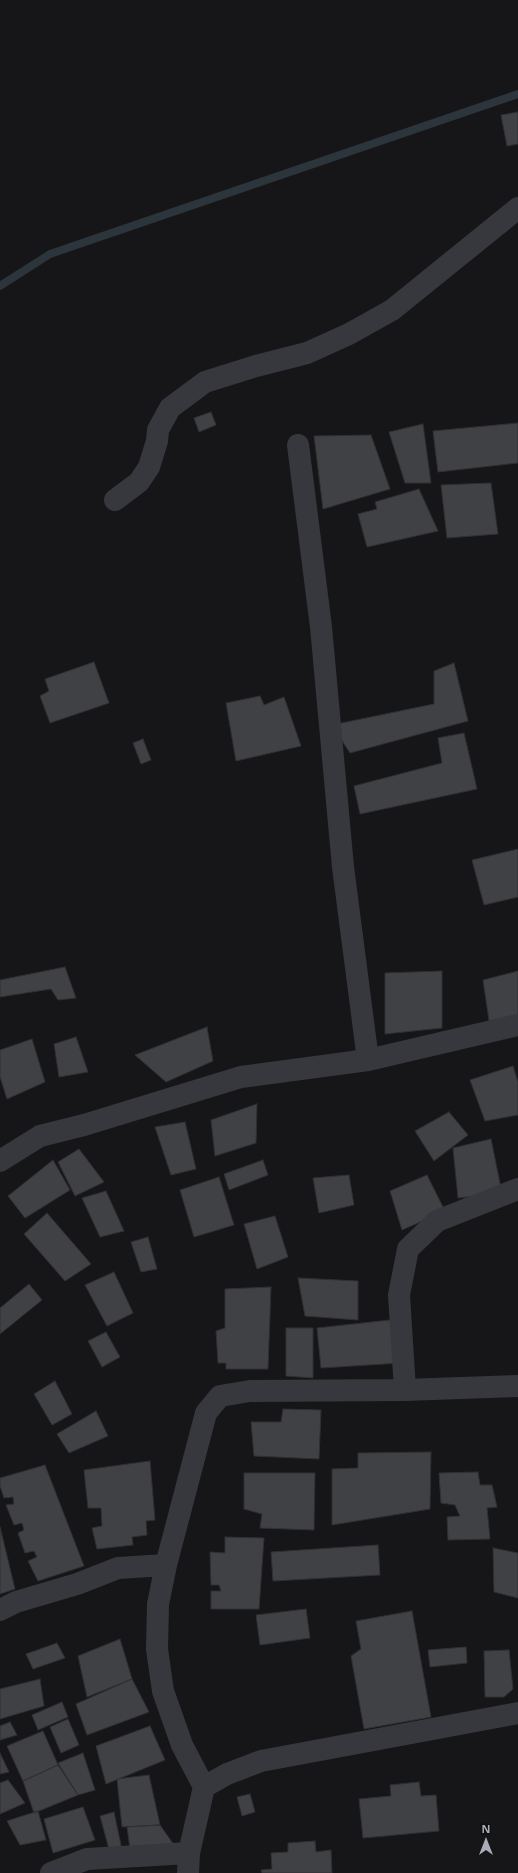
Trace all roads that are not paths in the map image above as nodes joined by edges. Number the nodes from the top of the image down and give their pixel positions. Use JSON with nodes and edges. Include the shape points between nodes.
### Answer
{"nodes":[{"id":1,"x":518,"y":208,"type":"edge"},
{"id":2,"x":298,"y":445,"type":"dead end"},
{"id":3,"x":115,"y":500,"type":"dead end"},
{"id":4,"x":518,"y":1025,"type":"edge"},
{"id":5,"x":368,"y":1060,"type":"junction"},
{"id":6,"x":0,"y":1162,"type":"edge"},
{"id":7,"x":518,"y":1189,"type":"edge"},
{"id":8,"x":518,"y":1386,"type":"edge"},
{"id":9,"x":405,"y":1390,"type":"junction"},
{"id":10,"x":166,"y":1565,"type":"junction"},
{"id":11,"x":0,"y":1610,"type":"edge"},
{"id":12,"x":518,"y":1713,"type":"edge"},
{"id":13,"x":204,"y":1787,"type":"junction"},
{"id":14,"x":189,"y":1863,"type":"edge"},
{"id":15,"x":51,"y":1873,"type":"edge"}],
"edges":[{"from":1,"to":3,"type":"street","via":[[392,310],[349,334],[307,353],[205,382],[170,408],[158,430],[149,467],[139,482]]},
{"from":2,"to":5,"type":"street","via":[[321,627],[343,867]]},
{"from":4,"to":5,"type":"street"},
{"from":5,"to":6,"type":"street","via":[[241,1077],[40,1136]]},
{"from":7,"to":9,"type":"street","via":[[437,1221],[408,1250],[399,1295]]},
{"from":8,"to":9,"type":"street"},
{"from":9,"to":10,"type":"street","via":[[250,1391],[220,1396],[206,1413]]},
{"from":10,"to":11,"type":"street","via":[[118,1568],[77,1584],[16,1602]]},
{"from":10,"to":13,"type":"street","via":[[158,1604],[157,1649],[163,1691],[182,1746]]},
{"from":12,"to":13,"type":"street","via":[[261,1761],[227,1774]]},
{"from":13,"to":14,"type":"street"},
{"from":14,"to":15,"type":"street","via":[[86,1859]]}]}
